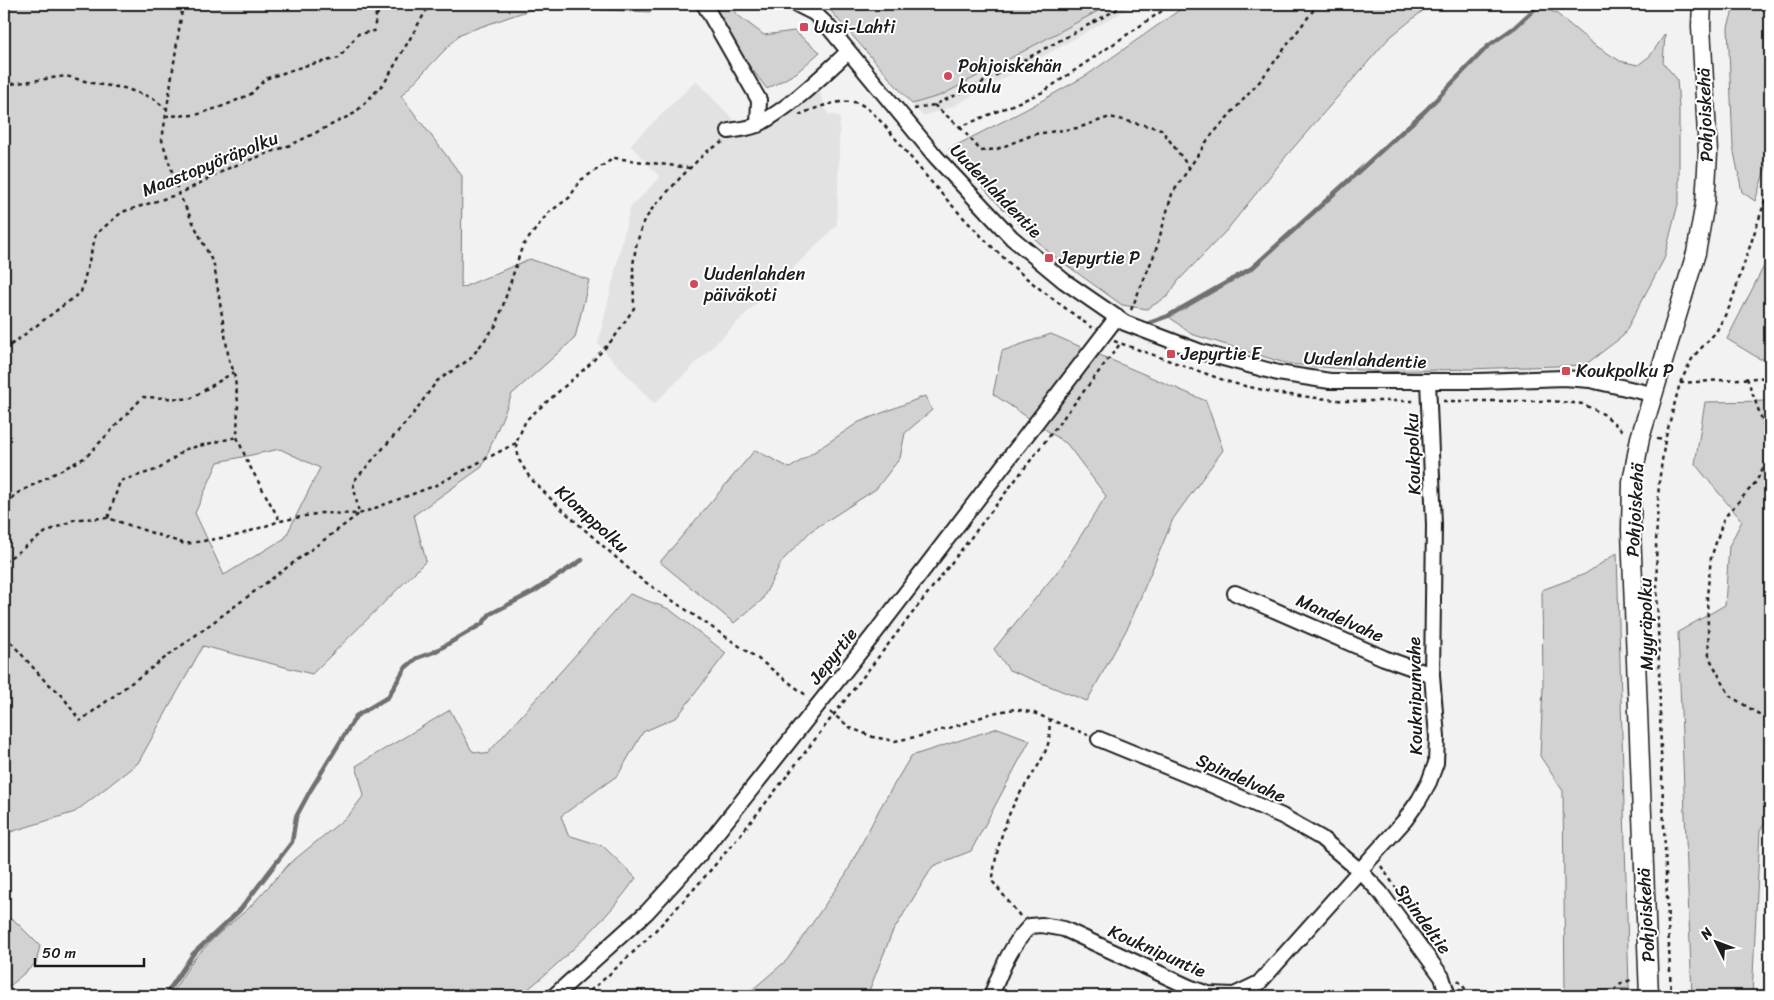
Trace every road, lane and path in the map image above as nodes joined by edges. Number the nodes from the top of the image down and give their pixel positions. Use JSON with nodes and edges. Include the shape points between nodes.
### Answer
{"nodes":[{"id":1,"x":183,"y":4,"type":"edge"},
{"id":2,"x":373,"y":4,"type":"edge"},
{"id":3,"x":385,"y":4,"type":"edge"},
{"id":4,"x":435,"y":4,"type":"edge"},
{"id":5,"x":704,"y":4,"type":"edge"},
{"id":6,"x":796,"y":4,"type":"edge"},
{"id":7,"x":1127,"y":4,"type":"edge"},
{"id":8,"x":1172,"y":4,"type":"edge"},
{"id":9,"x":1318,"y":4,"type":"edge"},
{"id":10,"x":1702,"y":4,"type":"edge"},
{"id":11,"x":817,"y":9,"type":"edge"},
{"id":12,"x":376,"y":16,"type":"junction"},
{"id":13,"x":848,"y":52,"type":"junction"},
{"id":14,"x":4,"y":85,"type":"edge"},
{"id":15,"x":934,"y":105,"type":"junction"},
{"id":16,"x":166,"y":109,"type":"junction"},
{"id":17,"x":165,"y":116,"type":"junction"},
{"id":18,"x":902,"y":116,"type":"junction"},
{"id":19,"x":758,"y":125,"type":"junction"},
{"id":20,"x":960,"y":127,"type":"junction"},
{"id":21,"x":887,"y":129,"type":"dead end"},
{"id":22,"x":729,"y":131,"type":"dead end"},
{"id":23,"x":1189,"y":167,"type":"junction"},
{"id":24,"x":690,"y":168,"type":"dead end"},
{"id":25,"x":1770,"y":186,"type":"edge"},
{"id":26,"x":179,"y":194,"type":"junction"},
{"id":27,"x":634,"y":308,"type":"dead end"},
{"id":28,"x":1121,"y":320,"type":"junction"},
{"id":29,"x":4,"y":350,"type":"edge"},
{"id":30,"x":234,"y":372,"type":"junction"},
{"id":31,"x":1770,"y":377,"type":"edge"},
{"id":32,"x":1748,"y":378,"type":"junction"},
{"id":33,"x":1428,"y":381,"type":"junction"},
{"id":34,"x":1680,"y":383,"type":"junction"},
{"id":35,"x":1652,"y":394,"type":"junction"},
{"id":36,"x":237,"y":437,"type":"junction"},
{"id":37,"x":1770,"y":442,"type":"edge"},
{"id":38,"x":516,"y":443,"type":"junction"},
{"id":39,"x":1770,"y":454,"type":"edge"},
{"id":40,"x":4,"y":513,"type":"edge"},
{"id":41,"x":359,"y":514,"type":"junction"},
{"id":42,"x":108,"y":518,"type":"junction"},
{"id":43,"x":280,"y":521,"type":"junction"},
{"id":44,"x":1434,"y":525,"type":"joint"},
{"id":45,"x":4,"y":562,"type":"edge"},
{"id":46,"x":1235,"y":593,"type":"dead end"},
{"id":47,"x":4,"y":640,"type":"edge"},
{"id":48,"x":1432,"y":675,"type":"junction"},
{"id":49,"x":819,"y":704,"type":"junction"},
{"id":50,"x":1050,"y":720,"type":"junction"},
{"id":51,"x":1770,"y":721,"type":"edge"},
{"id":52,"x":1099,"y":739,"type":"joint"},
{"id":53,"x":1359,"y":870,"type":"junction"},
{"id":54,"x":1030,"y":926,"type":"junction"},
{"id":55,"x":554,"y":996,"type":"edge"},
{"id":56,"x":991,"y":996,"type":"edge"},
{"id":57,"x":1448,"y":996,"type":"edge"},
{"id":58,"x":1649,"y":996,"type":"edge"},
{"id":59,"x":1670,"y":996,"type":"edge"}],
"edges":[{"from":1,"to":16,"type":"path"},
{"from":2,"to":12,"type":"path"},
{"from":3,"to":12,"type":"path"},
{"from":4,"to":26,"type":"path","name":"Maastopyöräpolku","via":[[427,9],[385,82],[355,112],[293,144],[230,167]]},
{"from":5,"to":19,"type":"street","via":[[759,100]]},
{"from":6,"to":11,"type":"street","name":"Uudenlahdentie"},
{"from":7,"to":15,"type":"path","via":[[976,86]]},
{"from":8,"to":20,"type":"path","via":[[1043,92]]},
{"from":9,"to":23,"type":"path"},
{"from":10,"to":35,"type":"main road","name":"Pohjoiskehä","via":[[1708,153],[1705,203],[1696,253]]},
{"from":11,"to":13,"type":"street","name":"Uudenlahdentie"},
{"from":12,"to":17,"type":"path","via":[[374,31],[358,34],[339,58],[265,79],[251,94],[196,116]]},
{"from":13,"to":18,"type":"street","name":"Uudenlahdentie"},
{"from":13,"to":19,"type":"street","via":[[789,104]]},
{"from":14,"to":16,"type":"path","via":[[66,76],[131,90],[153,98]]},
{"from":15,"to":18,"type":"path","via":[[916,107]]},
{"from":15,"to":20,"type":"path"},
{"from":16,"to":17,"type":"path"},
{"from":17,"to":26,"type":"path","via":[[162,140]]},
{"from":18,"to":21,"type":"path"},
{"from":18,"to":28,"type":"street","name":"Uudenlahdentie","via":[[1012,238]]},
{"from":19,"to":22,"type":"street"},
{"from":20,"to":23,"type":"path","via":[[981,151],[997,149],[1035,134],[1078,128],[1110,118],[1161,129]]},
{"from":23,"to":28,"type":"path","via":[[1172,194],[1155,253]]},
{"from":24,"to":41,"type":"path","via":[[614,158],[581,180],[569,198],[548,213],[522,247],[497,324],[470,359],[437,381],[410,418],[353,482]]},
{"from":25,"to":34,"type":"path","name":"Myyräpolku","via":[[1730,306],[1716,332],[1693,357]]},
{"from":26,"to":29,"type":"path","name":"Maastopyöräpolku","via":[[122,212],[96,234],[81,292]]},
{"from":26,"to":30,"type":"path","via":[[214,265],[229,360]]},
{"from":27,"to":38,"type":"path","via":[[614,338],[589,365],[526,420]]},
{"from":28,"to":33,"type":"street","name":"Uudenlahdentie","via":[[1201,352],[1278,373],[1330,381]]},
{"from":28,"to":49,"type":"street","name":"Jepyrtie"},
{"from":30,"to":36,"type":"path","via":[[238,402]]},
{"from":30,"to":40,"type":"path","via":[[190,399],[143,397],[86,457],[14,495]]},
{"from":31,"to":32,"type":"path"},
{"from":32,"to":34,"type":"path"},
{"from":32,"to":37,"type":"path"},
{"from":33,"to":35,"type":"street","name":"Uudenlahdentie","via":[[1564,378],[1590,380]]},
{"from":33,"to":44,"type":"street","name":"Koukpolku"},
{"from":34,"to":59,"type":"path","name":"Myyräpolku","via":[[1665,440],[1656,542]]},
{"from":35,"to":58,"type":"main road","name":"Pohjoiskehä","via":[[1632,482],[1631,530]]},
{"from":36,"to":42,"type":"path","via":[[186,449],[159,469],[120,481]]},
{"from":36,"to":43,"type":"path"},
{"from":38,"to":41,"type":"path","via":[[434,486]]},
{"from":38,"to":49,"type":"path","name":"Klomppolku","via":[[519,460],[530,478],[638,577]]},
{"from":39,"to":51,"type":"path","via":[[1756,482],[1724,518],[1711,558],[1707,596],[1709,657],[1730,696]]},
{"from":41,"to":43,"type":"path","via":[[321,513]]},
{"from":41,"to":47,"type":"path","via":[[80,721],[61,694],[8,639]]},
{"from":42,"to":43,"type":"path","via":[[185,544],[239,535]]},
{"from":42,"to":45,"type":"path","via":[[68,522],[46,532]]},
{"from":44,"to":48,"type":"street","name":"Kouknipunvahe"},
{"from":46,"to":48,"type":"street","name":"Mandelvahe","via":[[1384,658]]},
{"from":48,"to":53,"type":"street","name":"Kouknipunvahe","via":[[1437,737],[1436,763],[1430,782],[1405,820]]},
{"from":49,"to":50,"type":"path","name":"Klomppolku","via":[[851,728],[895,741],[1015,708]]},
{"from":49,"to":55,"type":"street","name":"Jepyrtie","via":[[671,887]]},
{"from":50,"to":52,"type":"path","name":"Klomppolku"},
{"from":50,"to":54,"type":"path","via":[[1048,743],[1038,767],[1014,804],[997,850],[993,875],[993,882]]},
{"from":52,"to":53,"type":"street","name":"Spindelvahe","via":[[1282,816],[1321,838]]},
{"from":53,"to":54,"type":"street","name":"Kouknipuntie","via":[[1259,983],[1234,995],[1208,994],[1189,987],[1064,929]]},
{"from":53,"to":57,"type":"street","name":"Spindeltie","via":[[1380,892],[1442,977]]},
{"from":54,"to":56,"type":"street","via":[[1018,937]]}]}
